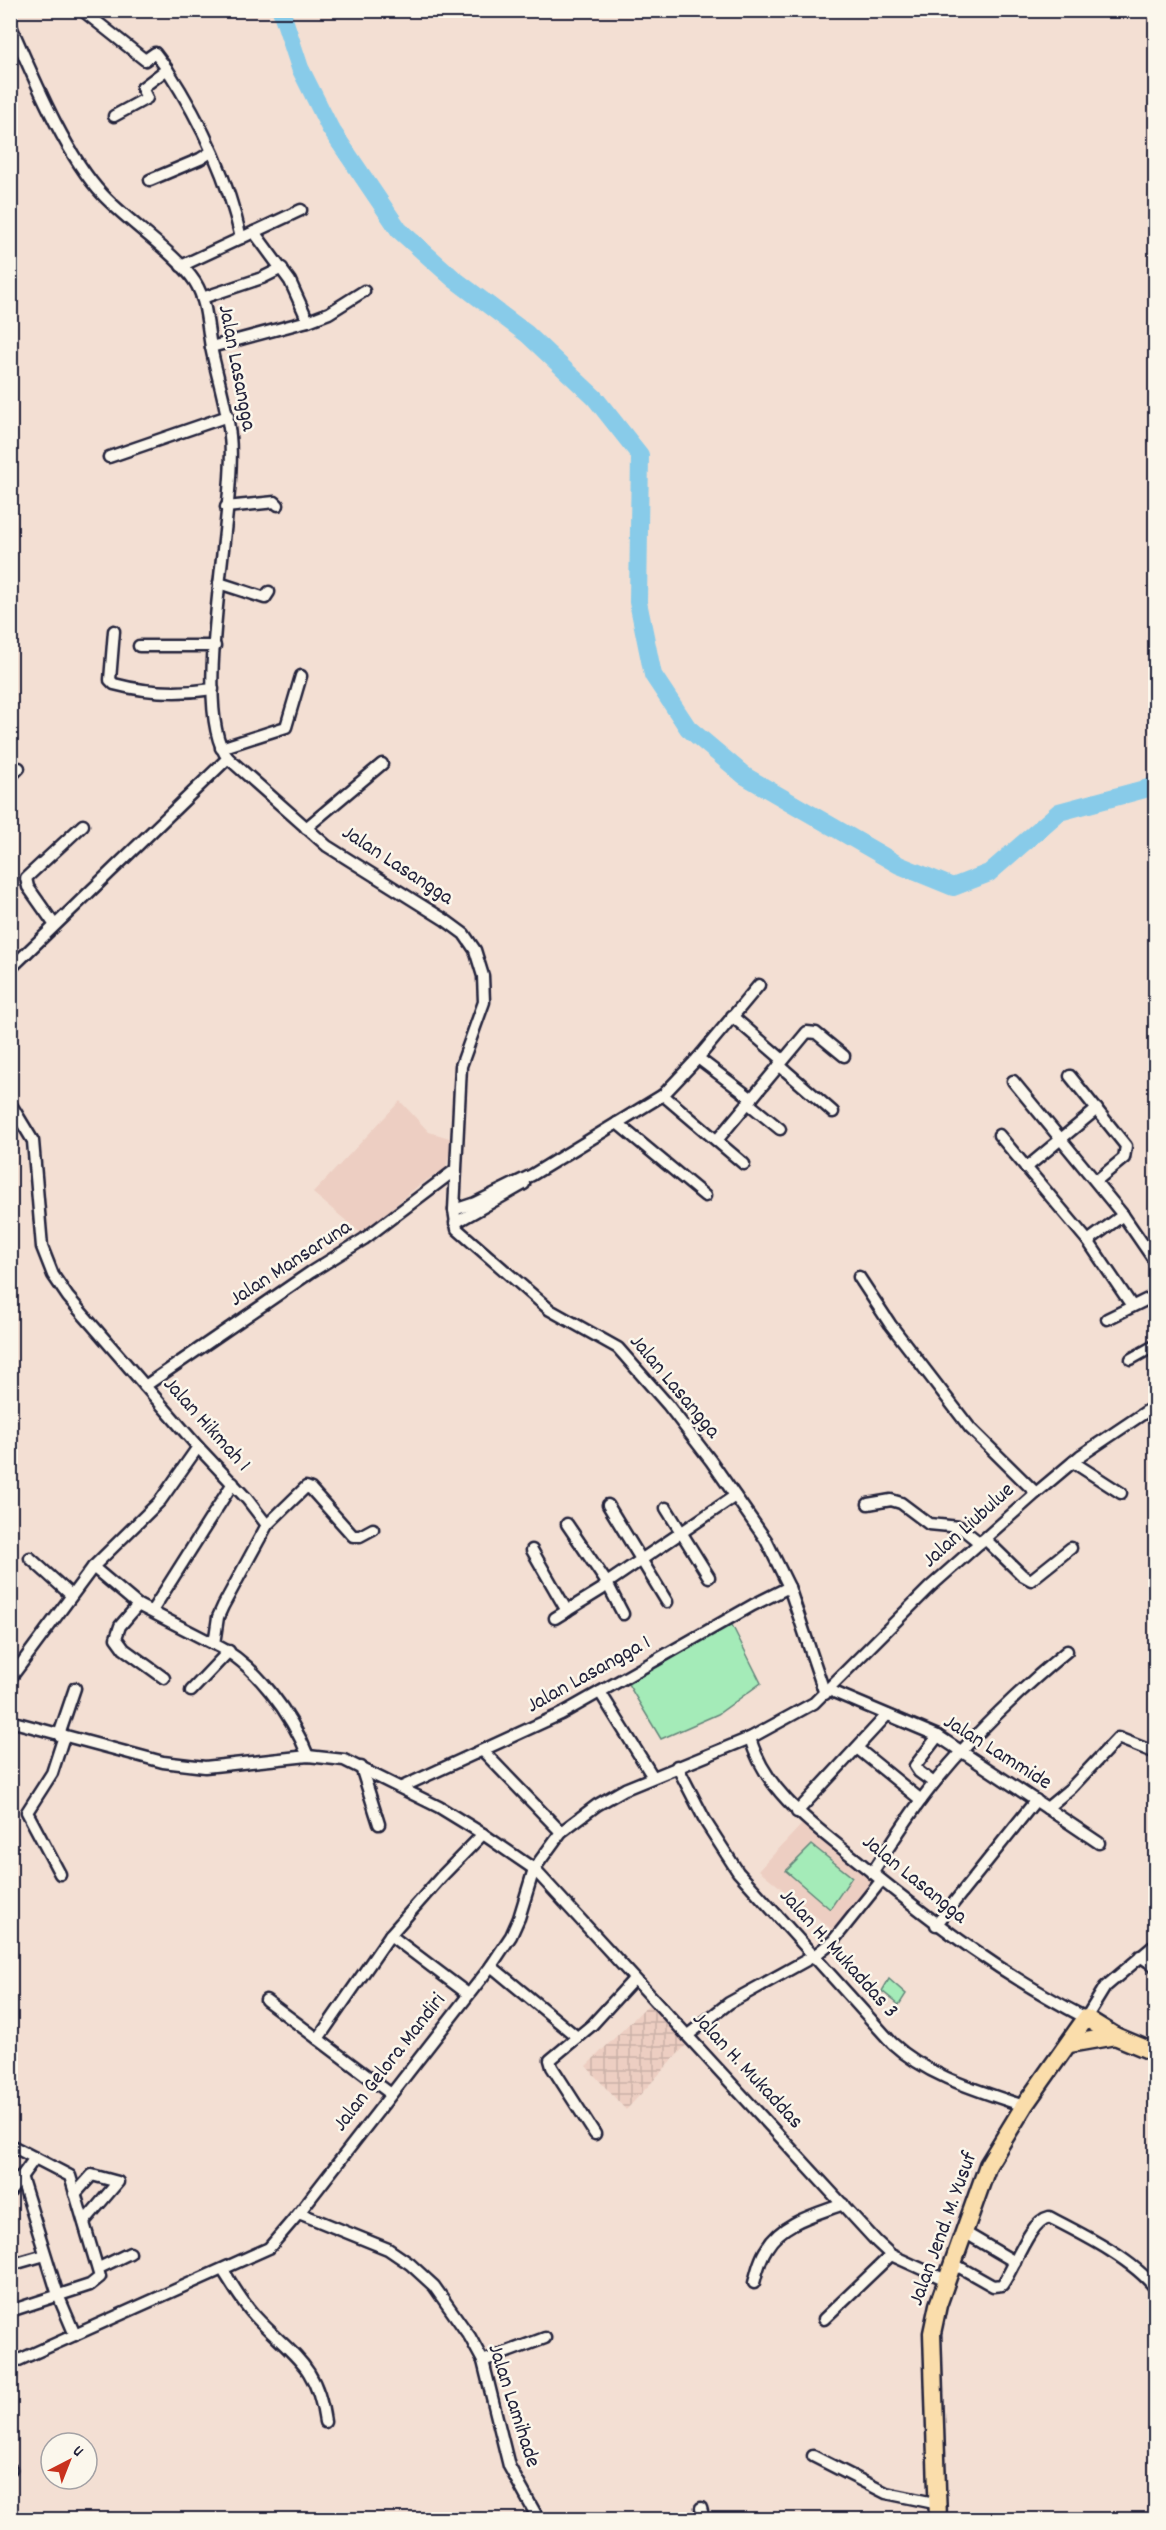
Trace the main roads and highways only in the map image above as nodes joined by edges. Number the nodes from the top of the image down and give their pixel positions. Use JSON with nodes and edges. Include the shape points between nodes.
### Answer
{"nodes":[{"id":1,"x":1115,"y":2036,"type":"junction"},
{"id":2,"x":1069,"y":2044,"type":"junction"},
{"id":3,"x":1155,"y":2052,"type":"edge"},
{"id":4,"x":939,"y":2512,"type":"edge"}],
"edges":[{"from":1,"to":2,"type":"highway"},
{"from":1,"to":2,"type":"highway","name":"Jalan Jend. M. Yusuf","via":[[1086,2018]]},
{"from":1,"to":3,"type":"highway"},
{"from":2,"to":4,"type":"highway","name":"Jalan Jend. M. Yusuf","via":[[988,2165],[946,2280],[932,2333]]}]}
